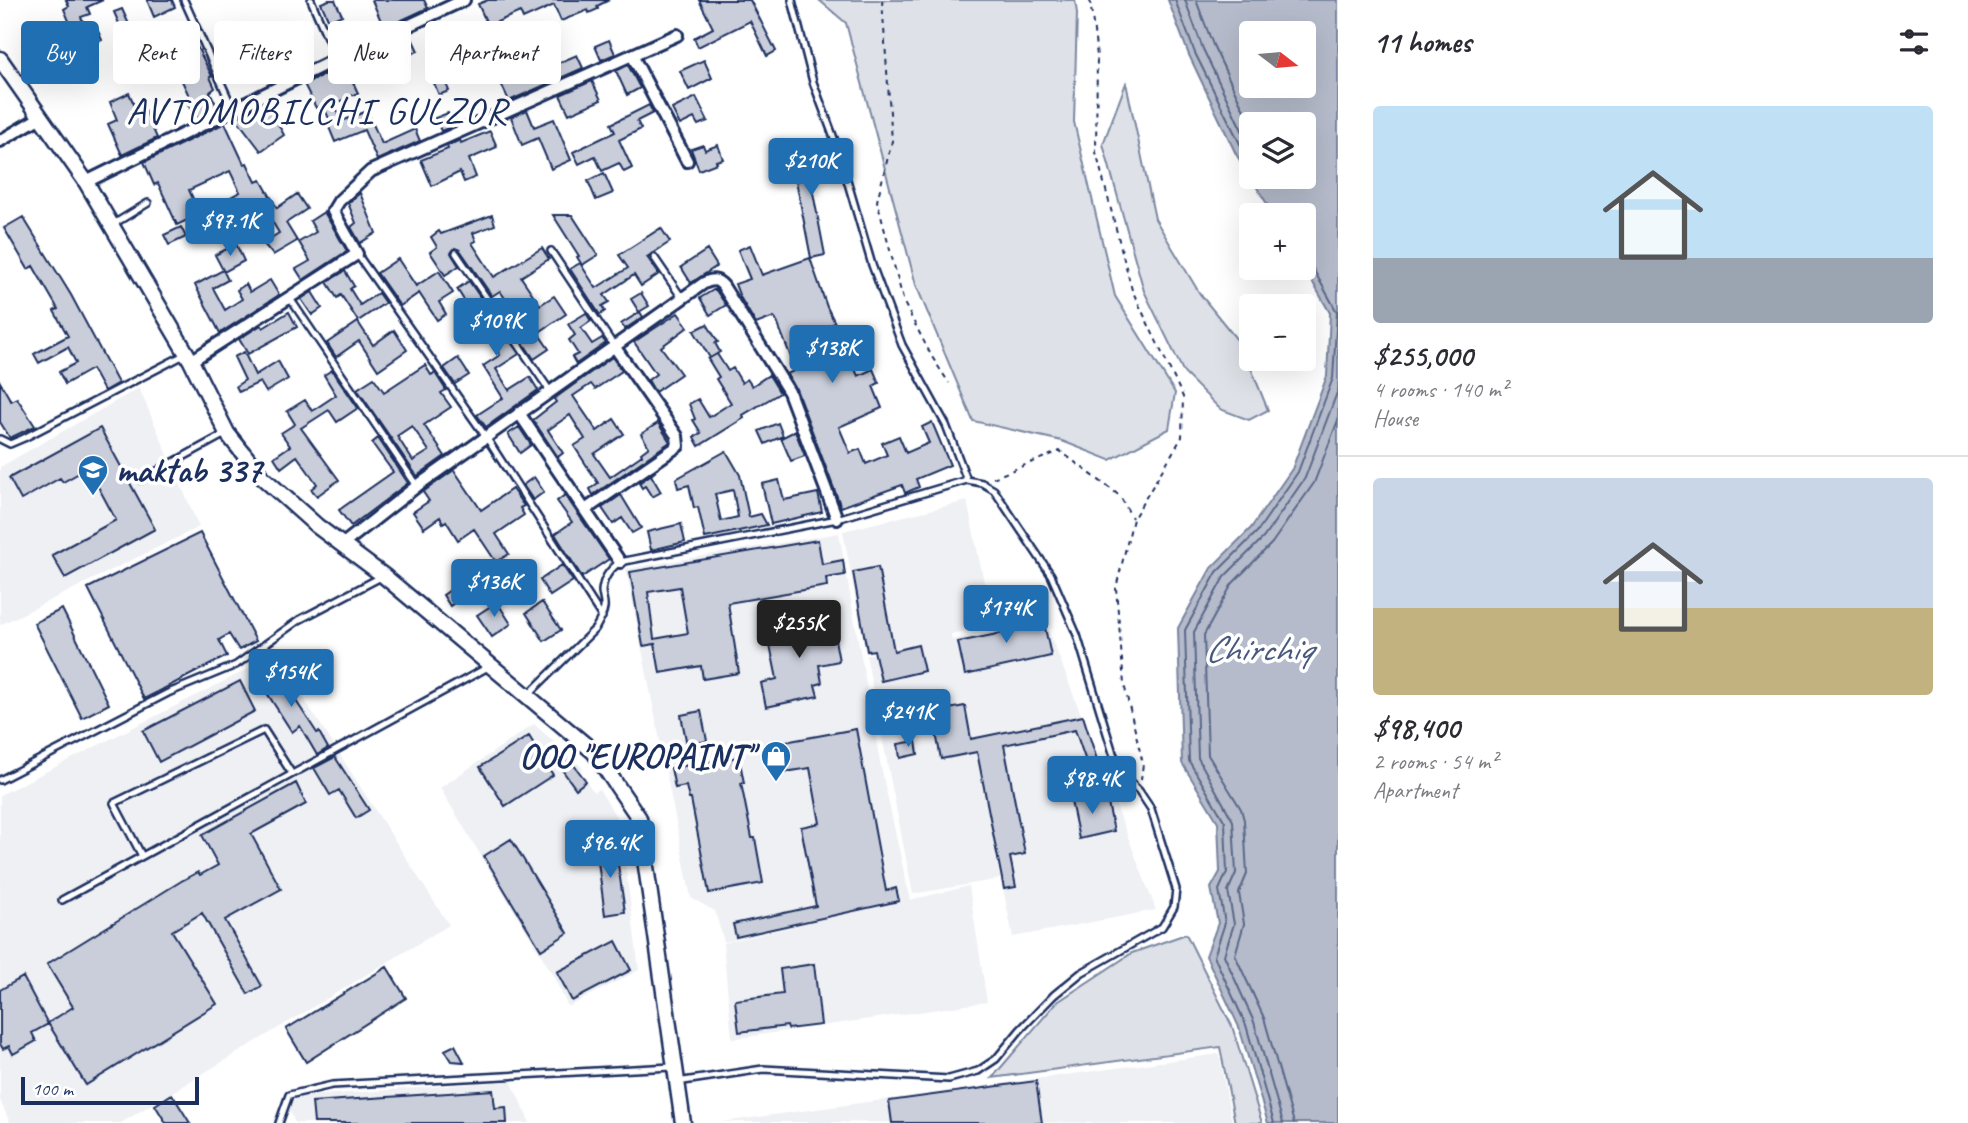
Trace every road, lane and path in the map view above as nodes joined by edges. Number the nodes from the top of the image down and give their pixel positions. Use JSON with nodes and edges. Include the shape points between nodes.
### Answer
{"nodes":[{"id":1,"x":184,"y":0,"type":"edge"},
{"id":2,"x":311,"y":0,"type":"edge"},
{"id":3,"x":464,"y":0,"type":"edge"},
{"id":4,"x":792,"y":0,"type":"edge"},
{"id":5,"x":882,"y":0,"type":"edge"},
{"id":6,"x":1090,"y":0,"type":"edge"},
{"id":7,"x":411,"y":24,"type":"edge"},
{"id":8,"x":677,"y":35,"type":"dead end"},
{"id":9,"x":328,"y":40,"type":"edge"},
{"id":10,"x":632,"y":55,"type":"junction"},
{"id":11,"x":0,"y":59,"type":"edge"},
{"id":12,"x":328,"y":63,"type":"edge"},
{"id":13,"x":233,"y":109,"type":"junction"},
{"id":14,"x":39,"y":118,"type":"junction"},
{"id":15,"x":0,"y":141,"type":"edge"},
{"id":16,"x":687,"y":161,"type":"dead end"},
{"id":17,"x":86,"y":182,"type":"junction"},
{"id":18,"x":148,"y":203,"type":"dead end"},
{"id":19,"x":112,"y":225,"type":"junction"},
{"id":20,"x":551,"y":251,"type":"dead end"},
{"id":21,"x":456,"y":253,"type":"dead end"},
{"id":22,"x":357,"y":254,"type":"junction"},
{"id":23,"x":654,"y":257,"type":"dead end"},
{"id":24,"x":289,"y":297,"type":"junction"},
{"id":25,"x":682,"y":298,"type":"junction"},
{"id":26,"x":614,"y":346,"type":"junction"},
{"id":27,"x":189,"y":357,"type":"junction"},
{"id":28,"x":949,"y":383,"type":"dead end"},
{"id":29,"x":551,"y":391,"type":"junction"},
{"id":30,"x":520,"y":413,"type":"junction"},
{"id":31,"x":228,"y":433,"type":"junction"},
{"id":32,"x":486,"y":437,"type":"junction"},
{"id":33,"x":0,"y":439,"type":"edge"},
{"id":34,"x":141,"y":480,"type":"dead end"},
{"id":35,"x":967,"y":480,"type":"junction"},
{"id":36,"x":982,"y":482,"type":"junction"},
{"id":37,"x":417,"y":486,"type":"junction"},
{"id":38,"x":585,"y":510,"type":"junction"},
{"id":39,"x":837,"y":519,"type":"junction"},
{"id":40,"x":1133,"y":519,"type":"junction"},
{"id":41,"x":342,"y":545,"type":"junction"},
{"id":42,"x":620,"y":562,"type":"junction"},
{"id":43,"x":384,"y":576,"type":"junction"},
{"id":44,"x":602,"y":617,"type":"junction"},
{"id":45,"x":491,"y":666,"type":"junction"},
{"id":46,"x":527,"y":696,"type":"junction"},
{"id":47,"x":292,"y":774,"type":"junction"},
{"id":48,"x":0,"y":780,"type":"edge"},
{"id":49,"x":1139,"y":791,"type":"junction"},
{"id":50,"x":142,"y":856,"type":"junction"},
{"id":51,"x":62,"y":900,"type":"dead end"},
{"id":52,"x":676,"y":1074,"type":"junction"},
{"id":53,"x":279,"y":1123,"type":"edge"},
{"id":54,"x":683,"y":1123,"type":"edge"}],
"edges":[{"from":1,"to":13,"type":"lane"},
{"from":2,"to":9,"type":"lane"},
{"from":3,"to":7,"type":"street"},
{"from":4,"to":35,"type":"lane","via":[[813,82],[876,277],[902,345],[946,425]]},
{"from":5,"to":28,"type":"path","via":[[892,141],[877,201],[904,303]]},
{"from":6,"to":40,"type":"path","via":[[1097,56],[1096,152],[1132,290],[1183,397],[1182,437]]},
{"from":8,"to":10,"type":"street"},
{"from":10,"to":16,"type":"street"},
{"from":10,"to":22,"type":"street","via":[[372,171],[333,211]]},
{"from":11,"to":14,"type":"street"},
{"from":12,"to":13,"type":"street"},
{"from":13,"to":17,"type":"street"},
{"from":14,"to":15,"type":"street"},
{"from":14,"to":17,"type":"street"},
{"from":17,"to":19,"type":"street"},
{"from":18,"to":19,"type":"lane"},
{"from":19,"to":27,"type":"street"},
{"from":20,"to":26,"type":"lane"},
{"from":21,"to":29,"type":"lane"},
{"from":22,"to":24,"type":"street"},
{"from":22,"to":32,"type":"lane"},
{"from":23,"to":25,"type":"lane"},
{"from":24,"to":27,"type":"street"},
{"from":24,"to":37,"type":"lane"},
{"from":25,"to":26,"type":"street"},
{"from":25,"to":39,"type":"street","via":[[712,280],[723,286],[789,392]]},
{"from":26,"to":29,"type":"street"},
{"from":26,"to":38,"type":"street","via":[[677,436],[678,446]]},
{"from":27,"to":31,"type":"street"},
{"from":27,"to":33,"type":"lane","via":[[24,438],[10,444]]},
{"from":29,"to":30,"type":"street"},
{"from":30,"to":32,"type":"street"},
{"from":30,"to":38,"type":"street"},
{"from":31,"to":34,"type":"lane"},
{"from":31,"to":41,"type":"street","via":[[262,477]]},
{"from":32,"to":37,"type":"street"},
{"from":32,"to":44,"type":"lane"},
{"from":35,"to":36,"type":"lane"},
{"from":35,"to":39,"type":"lane"},
{"from":36,"to":40,"type":"path","via":[[1060,451],[1120,496]]},
{"from":36,"to":49,"type":"lane","via":[[994,490],[1051,575],[1077,635],[1113,753]]},
{"from":37,"to":41,"type":"street"},
{"from":38,"to":42,"type":"street"},
{"from":39,"to":42,"type":"lane"},
{"from":40,"to":49,"type":"path","via":[[1116,588],[1124,684],[1143,764]]},
{"from":41,"to":43,"type":"street"},
{"from":42,"to":44,"type":"lane","via":[[605,578]]},
{"from":43,"to":45,"type":"street"},
{"from":43,"to":48,"type":"lane","via":[[299,620],[236,665],[168,693]]},
{"from":44,"to":46,"type":"lane"},
{"from":45,"to":46,"type":"street"},
{"from":45,"to":47,"type":"lane"},
{"from":46,"to":52,"type":"street","via":[[594,752],[639,818]]},
{"from":47,"to":50,"type":"lane"},
{"from":47,"to":50,"type":"lane","via":[[264,730],[114,803]]},
{"from":49,"to":52,"type":"lane","via":[[1152,808],[1176,889],[1174,907],[1162,927],[1082,973],[1054,995],[996,1059],[978,1071],[949,1079],[763,1069]]},
{"from":50,"to":51,"type":"lane"},
{"from":52,"to":53,"type":"lane","via":[[332,1085],[289,1095]]},
{"from":52,"to":54,"type":"street"}]}
